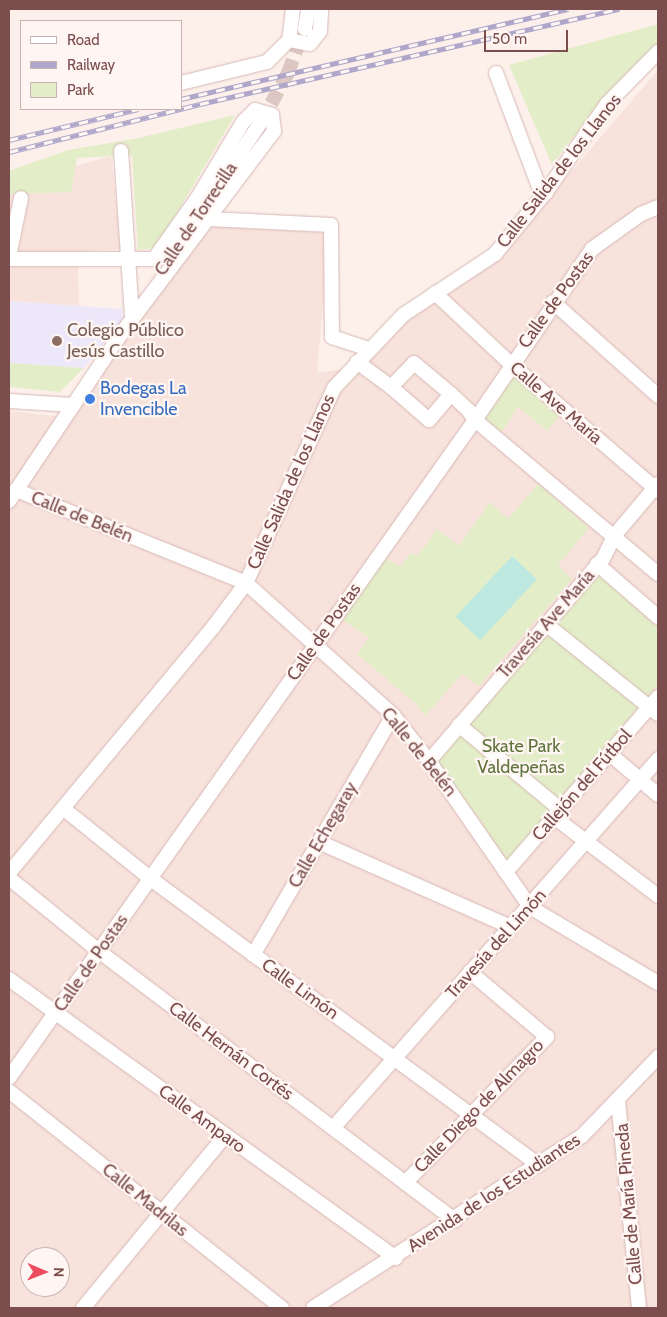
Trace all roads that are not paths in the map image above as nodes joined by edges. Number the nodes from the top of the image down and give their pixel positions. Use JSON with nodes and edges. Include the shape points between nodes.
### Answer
{"nodes":[{"id":1,"x":293,"y":9,"type":"edge"},
{"id":2,"x":308,"y":9,"type":"edge"},
{"id":3,"x":321,"y":9,"type":"edge"},
{"id":4,"x":305,"y":29,"type":"tunnel mouth"},
{"id":5,"x":289,"y":40,"type":"junction"},
{"id":6,"x":658,"y":52,"type":"edge"},
{"id":7,"x":496,"y":72,"type":"dead end"},
{"id":8,"x":182,"y":83,"type":"edge"},
{"id":9,"x":261,"y":122,"type":"tunnel mouth"},
{"id":10,"x":121,"y":151,"type":"dead end"},
{"id":11,"x":546,"y":192,"type":"junction"},
{"id":12,"x":21,"y":198,"type":"dead end"},
{"id":13,"x":658,"y":207,"type":"edge"},
{"id":14,"x":209,"y":219,"type":"junction"},
{"id":15,"x":9,"y":258,"type":"edge"},
{"id":16,"x":130,"y":261,"type":"junction"},
{"id":17,"x":435,"y":293,"type":"junction"},
{"id":18,"x":553,"y":302,"type":"junction"},
{"id":19,"x":132,"y":316,"type":"junction"},
{"id":20,"x":119,"y":338,"type":"junction"},
{"id":21,"x":369,"y":350,"type":"junction"},
{"id":22,"x":357,"y":362,"type":"junction"},
{"id":23,"x":511,"y":364,"type":"junction"},
{"id":24,"x":391,"y":387,"type":"junction"},
{"id":25,"x":451,"y":394,"type":"junction"},
{"id":26,"x":658,"y":396,"type":"edge"},
{"id":27,"x":9,"y":400,"type":"edge"},
{"id":28,"x":74,"y":405,"type":"junction"},
{"id":29,"x":472,"y":416,"type":"junction"},
{"id":30,"x":657,"y":488,"type":"edge"},
{"id":31,"x":12,"y":496,"type":"edge"},
{"id":32,"x":614,"y":536,"type":"junction"},
{"id":33,"x":600,"y":561,"type":"junction"},
{"id":34,"x":658,"y":574,"type":"edge"},
{"id":35,"x":246,"y":583,"type":"junction"},
{"id":36,"x":658,"y":606,"type":"edge"},
{"id":37,"x":658,"y":617,"type":"edge"},
{"id":38,"x":546,"y":624,"type":"junction"},
{"id":39,"x":314,"y":645,"type":"junction"},
{"id":40,"x":655,"y":706,"type":"edge"},
{"id":41,"x":393,"y":715,"type":"junction"},
{"id":42,"x":459,"y":725,"type":"junction"},
{"id":43,"x":610,"y":754,"type":"junction"},
{"id":44,"x":658,"y":759,"type":"edge"},
{"id":45,"x":429,"y":761,"type":"junction"},
{"id":46,"x":640,"y":780,"type":"junction"},
{"id":47,"x":658,"y":794,"type":"edge"},
{"id":48,"x":64,"y":809,"type":"junction"},
{"id":49,"x":558,"y":813,"type":"junction"},
{"id":50,"x":319,"y":842,"type":"junction"},
{"id":51,"x":585,"y":843,"type":"junction"},
{"id":52,"x":506,"y":872,"type":"junction"},
{"id":53,"x":9,"y":873,"type":"edge"},
{"id":54,"x":9,"y":878,"type":"edge"},
{"id":55,"x":151,"y":879,"type":"junction"},
{"id":56,"x":658,"y":896,"type":"edge"},
{"id":57,"x":530,"y":907,"type":"junction"},
{"id":58,"x":511,"y":927,"type":"junction"},
{"id":59,"x":100,"y":952,"type":"junction"},
{"id":60,"x":253,"y":954,"type":"junction"},
{"id":61,"x":470,"y":972,"type":"junction"},
{"id":62,"x":9,"y":980,"type":"edge"},
{"id":63,"x":658,"y":983,"type":"edge"},
{"id":64,"x":55,"y":1014,"type":"junction"},
{"id":65,"x":395,"y":1057,"type":"junction"},
{"id":66,"x":658,"y":1057,"type":"edge"},
{"id":67,"x":9,"y":1078,"type":"edge"},
{"id":68,"x":9,"y":1091,"type":"edge"},
{"id":69,"x":618,"y":1101,"type":"junction"},
{"id":70,"x":472,"y":1114,"type":"junction"},
{"id":71,"x":332,"y":1128,"type":"junction"},
{"id":72,"x":225,"y":1136,"type":"junction"},
{"id":73,"x":539,"y":1165,"type":"junction"},
{"id":74,"x":405,"y":1183,"type":"junction"},
{"id":75,"x":162,"y":1214,"type":"junction"},
{"id":76,"x":455,"y":1220,"type":"junction"},
{"id":77,"x":396,"y":1258,"type":"junction"},
{"id":78,"x":83,"y":1308,"type":"edge"},
{"id":79,"x":282,"y":1308,"type":"edge"},
{"id":80,"x":313,"y":1308,"type":"edge"},
{"id":81,"x":639,"y":1308,"type":"edge"}],
"edges":[{"from":1,"to":5,"type":"street"},
{"from":2,"to":4,"type":"street"},
{"from":3,"to":5,"type":"street","via":[[320,31],[310,44]]},
{"from":5,"to":8,"type":"street","via":[[267,62]]},
{"from":6,"to":11,"type":"street","name":"Calle Salida de los Llanos","via":[[589,127]]},
{"from":7,"to":11,"type":"street","via":[[539,187]]},
{"from":9,"to":19,"type":"street","name":"Calle de Torrecilla"},
{"from":10,"to":16,"type":"street","name":"Calle de Torrecilla"},
{"from":11,"to":17,"type":"street","name":"Calle Salida de los Llanos","via":[[495,254]]},
{"from":12,"to":15,"type":"street"},
{"from":13,"to":18,"type":"street","name":"Calle de Postas","via":[[641,214],[592,249]]},
{"from":14,"to":16,"type":"street","via":[[274,131],[272,115],[255,110],[244,122],[198,197],[154,259]]},
{"from":14,"to":20,"type":"street"},
{"from":14,"to":21,"type":"street","via":[[331,225],[332,337]]},
{"from":15,"to":16,"type":"street"},
{"from":16,"to":19,"type":"street","name":"Calle de Torrecilla"},
{"from":17,"to":21,"type":"street","name":"Calle Salida de los Llanos","via":[[403,315]]},
{"from":17,"to":23,"type":"street","name":"Calle Ave María"},
{"from":18,"to":23,"type":"street","name":"Calle de Postas"},
{"from":18,"to":26,"type":"street"},
{"from":19,"to":20,"type":"street","name":"Calle de Torrecilla"},
{"from":20,"to":28,"type":"street","name":"Calle de Torrecilla"},
{"from":21,"to":22,"type":"street","name":"Calle Salida de los Llanos"},
{"from":22,"to":24,"type":"street"},
{"from":22,"to":35,"type":"street","name":"Calle Salida de los Llanos","via":[[334,388]]},
{"from":23,"to":29,"type":"street","name":"Calle de Postas"},
{"from":23,"to":30,"type":"street","name":"Calle Ave María"},
{"from":24,"to":25,"type":"street","via":[[414,363]]},
{"from":24,"to":25,"type":"street","via":[[429,420]]},
{"from":25,"to":29,"type":"street"},
{"from":27,"to":28,"type":"street"},
{"from":28,"to":31,"type":"street","name":"Calle de Torrecilla"},
{"from":29,"to":32,"type":"street"},
{"from":29,"to":39,"type":"street","name":"Calle de Postas"},
{"from":30,"to":32,"type":"street","name":"Travesía Ave María"},
{"from":31,"to":35,"type":"street","name":"Calle de Belén"},
{"from":32,"to":33,"type":"street","name":"Travesía Ave María"},
{"from":32,"to":34,"type":"street"},
{"from":33,"to":36,"type":"street"},
{"from":33,"to":37,"type":"street"},
{"from":33,"to":38,"type":"street","name":"Travesía Ave María"},
{"from":35,"to":39,"type":"street","name":"Calle de Belén"},
{"from":35,"to":48,"type":"street","name":"Calle Salida de los Llanos"},
{"from":38,"to":40,"type":"street"},
{"from":38,"to":42,"type":"street","name":"Travesía Ave María"},
{"from":39,"to":41,"type":"street","name":"Calle de Belén"},
{"from":39,"to":55,"type":"street","name":"Calle de Postas"},
{"from":40,"to":43,"type":"street","name":"Callejón del Fútbol"},
{"from":41,"to":45,"type":"street","name":"Calle de Belén"},
{"from":41,"to":50,"type":"street","name":"Calle Echegaray"},
{"from":42,"to":45,"type":"street","name":"Travesía Ave María"},
{"from":42,"to":49,"type":"street"},
{"from":43,"to":46,"type":"street"},
{"from":43,"to":49,"type":"street","name":"Callejón del Fútbol"},
{"from":44,"to":46,"type":"street","name":"Travesía del Limón"},
{"from":45,"to":52,"type":"street","name":"Calle de Belén"},
{"from":46,"to":47,"type":"street"},
{"from":46,"to":51,"type":"street","name":"Travesía del Limón"},
{"from":48,"to":53,"type":"street","name":"Calle Salida de los Llanos"},
{"from":48,"to":55,"type":"street","name":"Calle Limón"},
{"from":49,"to":51,"type":"street"},
{"from":49,"to":52,"type":"street","name":"Callejón del Fútbol"},
{"from":50,"to":58,"type":"street"},
{"from":50,"to":60,"type":"street","name":"Calle Echegaray"},
{"from":51,"to":56,"type":"street"},
{"from":51,"to":57,"type":"street","name":"Travesía del Limón"},
{"from":52,"to":57,"type":"street","name":"Calle de Belén"},
{"from":54,"to":59,"type":"street","name":"Calle Hernán Cortés"},
{"from":55,"to":59,"type":"street","name":"Calle de Postas"},
{"from":55,"to":60,"type":"street","name":"Calle Limón"},
{"from":57,"to":58,"type":"street","name":"Travesía del Limón"},
{"from":57,"to":63,"type":"street"},
{"from":58,"to":61,"type":"street","name":"Travesía del Limón"},
{"from":59,"to":64,"type":"street","name":"Calle de Postas"},
{"from":59,"to":71,"type":"street","name":"Calle Hernán Cortés"},
{"from":60,"to":65,"type":"street","name":"Calle Limón"},
{"from":61,"to":65,"type":"street","name":"Travesía del Limón"},
{"from":61,"to":70,"type":"street","name":"Calle Diego de Almagro","via":[[547,1037]]},
{"from":62,"to":64,"type":"street","name":"Calle Amparo"},
{"from":64,"to":67,"type":"street","name":"Calle de Postas"},
{"from":64,"to":72,"type":"street","name":"Calle Amparo"},
{"from":65,"to":70,"type":"street","name":"Calle Limón"},
{"from":65,"to":71,"type":"street","name":"Travesía del Limón"},
{"from":66,"to":69,"type":"street","name":"Avenida de los Estudiantes"},
{"from":68,"to":75,"type":"street","name":"Calle Madrilas"},
{"from":69,"to":73,"type":"street","name":"Avenida de los Estudiantes","via":[[582,1136]]},
{"from":69,"to":81,"type":"street","name":"Calle de María Pineda"},
{"from":70,"to":73,"type":"street","name":"Calle Limón"},
{"from":70,"to":74,"type":"street","name":"Calle Diego de Almagro"},
{"from":71,"to":74,"type":"street","name":"Calle Hernán Cortés"},
{"from":72,"to":75,"type":"street"},
{"from":72,"to":77,"type":"street","name":"Calle Amparo"},
{"from":73,"to":76,"type":"street","name":"Avenida de los Estudiantes"},
{"from":74,"to":76,"type":"street","name":"Calle Hernán Cortés"},
{"from":75,"to":78,"type":"street"},
{"from":75,"to":79,"type":"street","name":"Calle Madrilas"},
{"from":76,"to":77,"type":"street","name":"Avenida de los Estudiantes"},
{"from":77,"to":80,"type":"street","name":"Avenida de los Estudiantes"}]}
